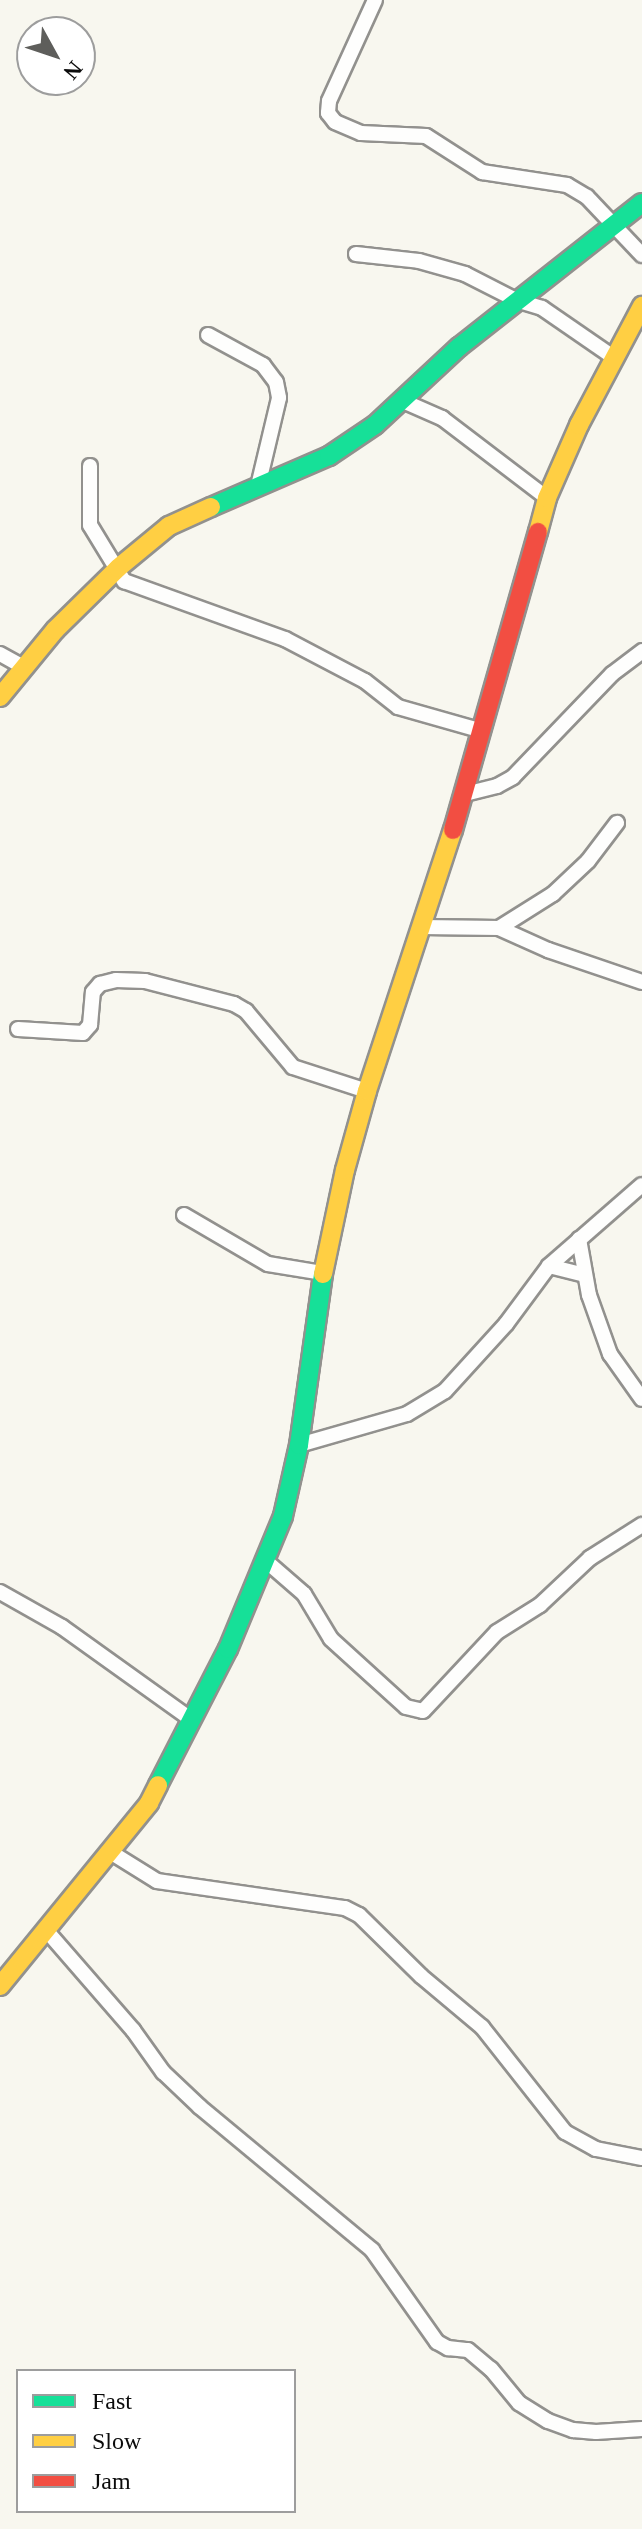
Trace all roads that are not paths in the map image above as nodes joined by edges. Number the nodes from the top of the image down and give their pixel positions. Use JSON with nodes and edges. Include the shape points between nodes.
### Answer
{"nodes":[{"id":1,"x":375,"y":0,"type":"edge"},
{"id":2,"x":642,"y":203,"type":"edge"},
{"id":3,"x":612,"y":225,"type":"junction"},
{"id":4,"x":356,"y":254,"type":"dead end"},
{"id":5,"x":642,"y":255,"type":"edge"},
{"id":6,"x":516,"y":300,"type":"junction"},
{"id":7,"x":642,"y":306,"type":"edge"},
{"id":8,"x":208,"y":335,"type":"dead end"},
{"id":9,"x":613,"y":357,"type":"junction"},
{"id":10,"x":403,"y":401,"type":"junction"},
{"id":11,"x":90,"y":466,"type":"dead end"},
{"id":12,"x":258,"y":486,"type":"junction"},
{"id":13,"x":547,"y":498,"type":"junction"},
{"id":14,"x":118,"y":568,"type":"junction"},
{"id":15,"x":642,"y":651,"type":"edge"},
{"id":16,"x":0,"y":654,"type":"edge"},
{"id":17,"x":23,"y":667,"type":"junction"},
{"id":18,"x":0,"y":697,"type":"edge"},
{"id":19,"x":482,"y":731,"type":"junction"},
{"id":20,"x":465,"y":794,"type":"junction"},
{"id":21,"x":617,"y":823,"type":"dead end"},
{"id":22,"x":422,"y":927,"type":"junction"},
{"id":23,"x":499,"y":928,"type":"junction"},
{"id":24,"x":642,"y":982,"type":"edge"},
{"id":25,"x":18,"y":1029,"type":"dead end"},
{"id":26,"x":367,"y":1091,"type":"junction"},
{"id":27,"x":642,"y":1185,"type":"edge"},
{"id":28,"x":184,"y":1215,"type":"dead end"},
{"id":29,"x":579,"y":1239,"type":"junction"},
{"id":30,"x":549,"y":1266,"type":"junction"},
{"id":31,"x":323,"y":1273,"type":"junction"},
{"id":32,"x":585,"y":1275,"type":"junction"},
{"id":33,"x":642,"y":1399,"type":"edge"},
{"id":34,"x":299,"y":1445,"type":"junction"},
{"id":35,"x":642,"y":1525,"type":"edge"},
{"id":36,"x":266,"y":1561,"type":"junction"},
{"id":37,"x":0,"y":1592,"type":"edge"},
{"id":38,"x":192,"y":1720,"type":"junction"},
{"id":39,"x":112,"y":1853,"type":"junction"},
{"id":40,"x":46,"y":1930,"type":"junction"},
{"id":41,"x":0,"y":1986,"type":"edge"},
{"id":42,"x":642,"y":2158,"type":"edge"},
{"id":43,"x":642,"y":2429,"type":"edge"}],
"edges":[{"from":1,"to":3,"type":"street","via":[[329,101],[328,113],[335,122],[361,133],[426,136],[482,172],[567,185],[587,197]]},
{"from":2,"to":3,"type":"street"},
{"from":3,"to":5,"type":"street"},
{"from":3,"to":6,"type":"street"},
{"from":4,"to":6,"type":"street","via":[[419,261],[465,274]]},
{"from":6,"to":9,"type":"street","via":[[542,308]]},
{"from":6,"to":10,"type":"street"},
{"from":7,"to":9,"type":"street"},
{"from":8,"to":12,"type":"street","via":[[263,365],[276,382],[279,398]]},
{"from":9,"to":13,"type":"street"},
{"from":10,"to":12,"type":"street","via":[[329,456]]},
{"from":10,"to":13,"type":"street","via":[[442,418]]},
{"from":11,"to":14,"type":"street","via":[[90,525]]},
{"from":12,"to":14,"type":"street","via":[[169,526]]},
{"from":13,"to":19,"type":"street"},
{"from":14,"to":17,"type":"street"},
{"from":14,"to":19,"type":"street","via":[[124,581],[133,585],[285,639],[365,681],[398,707]]},
{"from":15,"to":20,"type":"street","via":[[612,674],[513,777]]},
{"from":16,"to":17,"type":"street"},
{"from":17,"to":18,"type":"street"},
{"from":19,"to":20,"type":"street"},
{"from":20,"to":22,"type":"street"},
{"from":21,"to":23,"type":"street","via":[[553,894]]},
{"from":22,"to":23,"type":"street"},
{"from":22,"to":26,"type":"street"},
{"from":23,"to":24,"type":"street"},
{"from":25,"to":26,"type":"street","via":[[83,1033],[100,984],[145,981],[234,1004],[293,1067]]},
{"from":26,"to":31,"type":"street"},
{"from":27,"to":29,"type":"street"},
{"from":28,"to":31,"type":"street","via":[[268,1264]]},
{"from":29,"to":30,"type":"street"},
{"from":29,"to":32,"type":"street"},
{"from":30,"to":32,"type":"street"},
{"from":30,"to":34,"type":"street","via":[[506,1324],[445,1391],[407,1414]]},
{"from":31,"to":34,"type":"street"},
{"from":32,"to":33,"type":"street","via":[[610,1354]]},
{"from":34,"to":36,"type":"street","via":[[283,1516]]},
{"from":35,"to":36,"type":"street","via":[[590,1558],[540,1605],[497,1632],[423,1711],[406,1707],[331,1639],[304,1594]]},
{"from":36,"to":38,"type":"street"},
{"from":37,"to":38,"type":"street","via":[[62,1627]]},
{"from":38,"to":39,"type":"street","via":[[149,1803]]},
{"from":39,"to":40,"type":"street"},
{"from":39,"to":42,"type":"street","via":[[157,1881],[345,1908],[359,1915],[482,2027],[565,2132],[596,2149]]},
{"from":40,"to":41,"type":"street"},
{"from":40,"to":43,"type":"street","via":[[163,2072],[372,2250],[437,2342],[468,2350],[519,2403],[548,2421],[596,2432]]}]}
